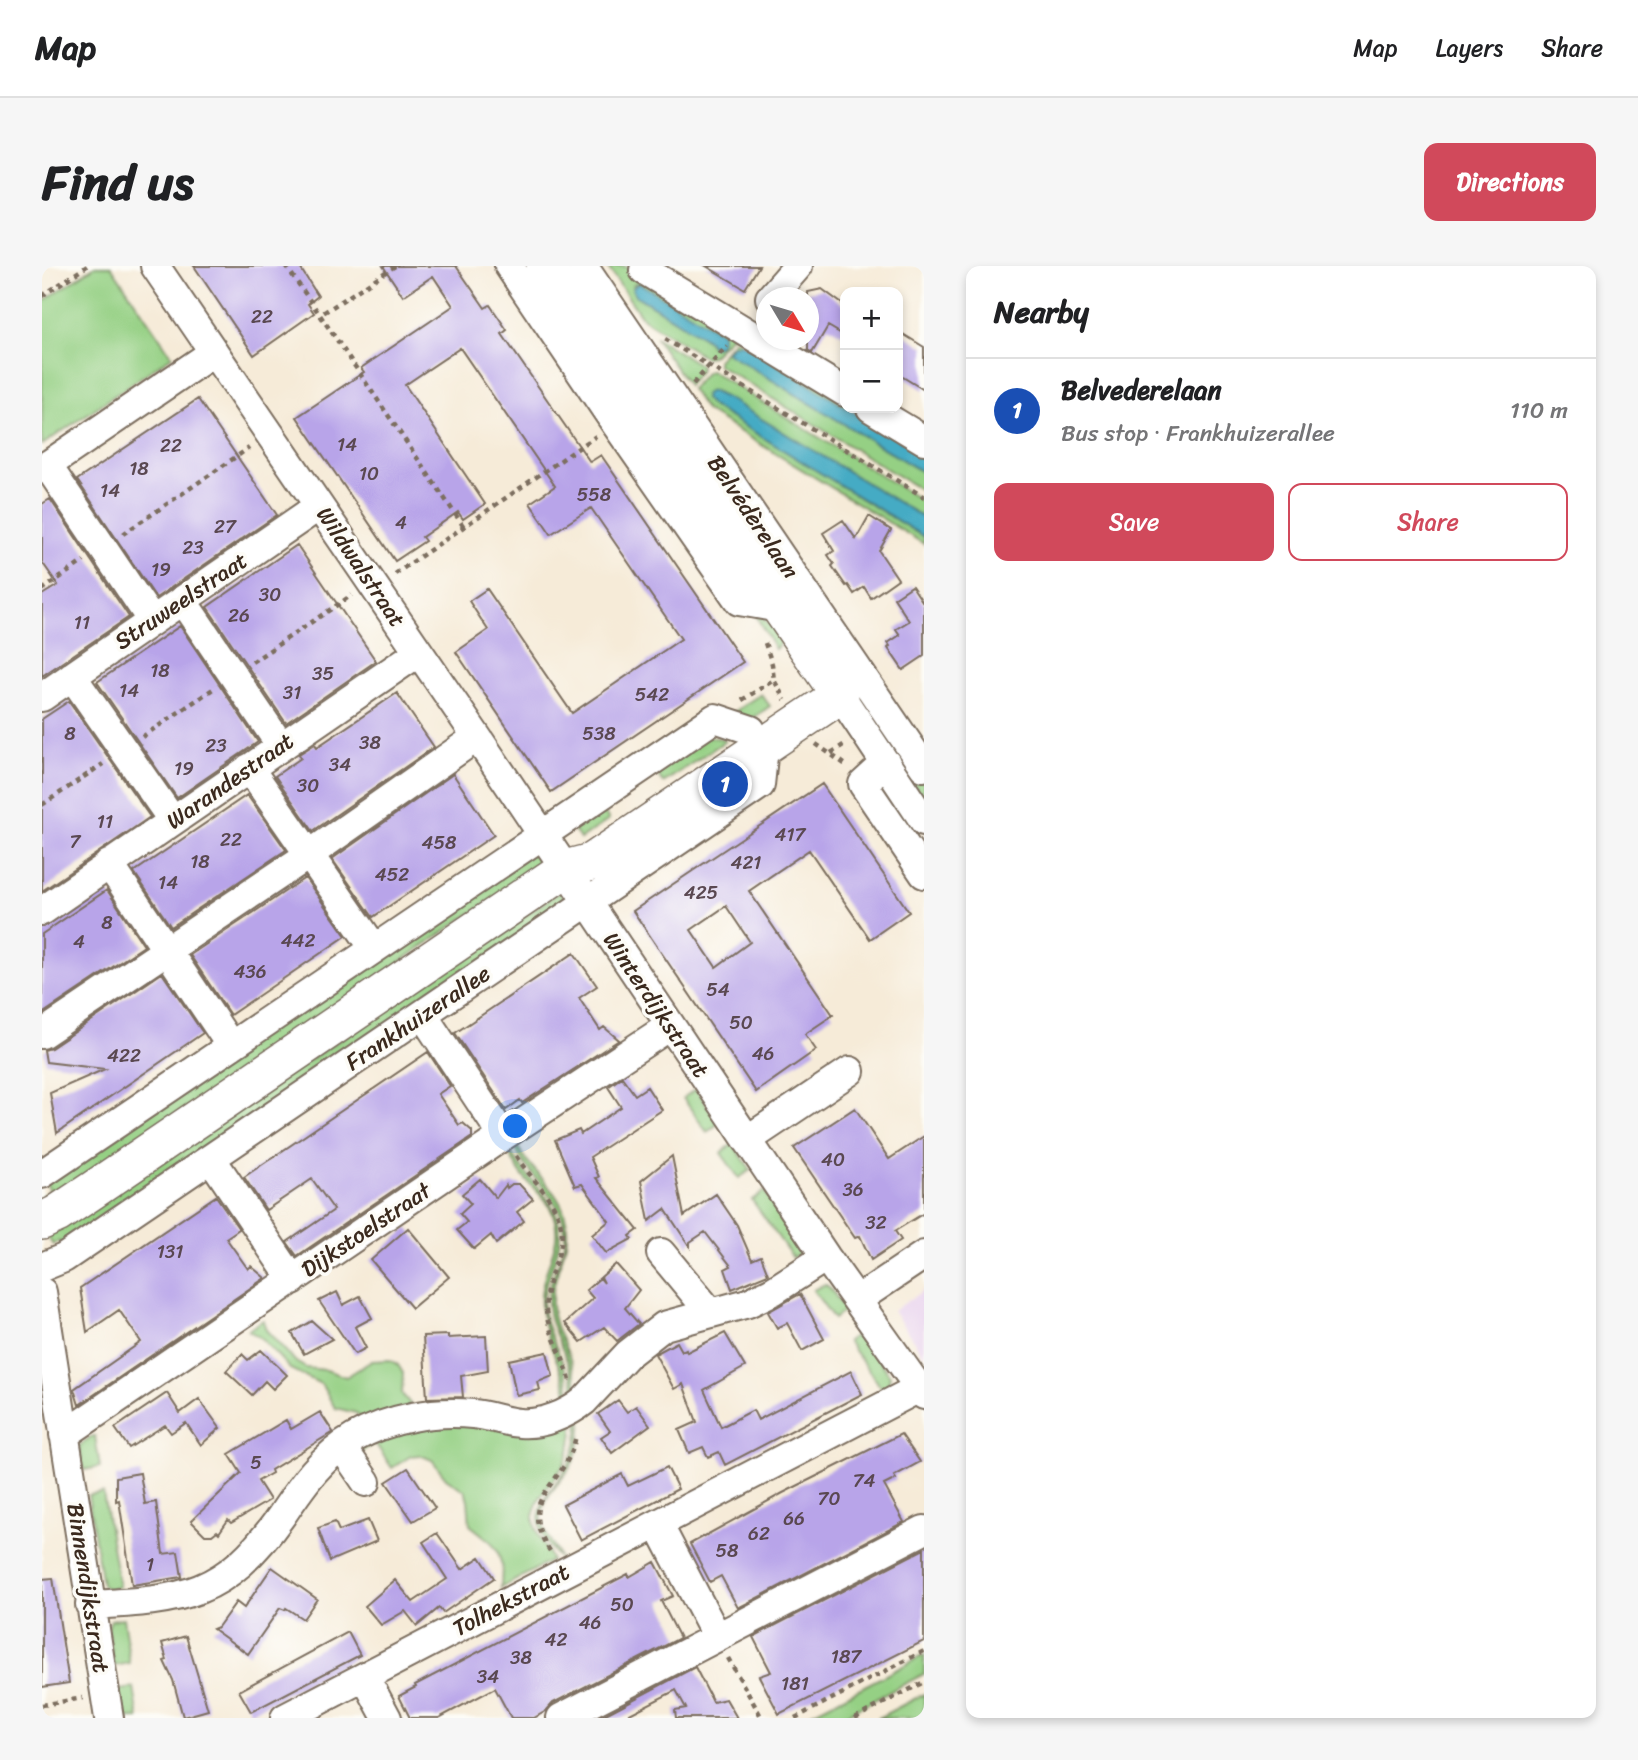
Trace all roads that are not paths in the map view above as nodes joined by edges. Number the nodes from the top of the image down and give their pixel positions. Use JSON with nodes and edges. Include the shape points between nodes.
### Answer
{"nodes":[{"id":1,"x":155,"y":266,"type":"edge"},
{"id":2,"x":509,"y":266,"type":"edge"},
{"id":3,"x":545,"y":266,"type":"edge"},
{"id":4,"x":583,"y":266,"type":"edge"},
{"id":5,"x":798,"y":266,"type":"edge"},
{"id":6,"x":643,"y":270,"type":"dead end"},
{"id":7,"x":780,"y":287,"type":"edge"},
{"id":8,"x":756,"y":313,"type":"edge"},
{"id":9,"x":741,"y":329,"type":"junction"},
{"id":10,"x":214,"y":352,"type":"junction"},
{"id":11,"x":840,"y":389,"type":"edge"},
{"id":12,"x":879,"y":413,"type":"edge"},
{"id":13,"x":924,"y":440,"type":"edge"},
{"id":14,"x":45,"y":467,"type":"edge"},
{"id":15,"x":319,"y":506,"type":"junction"},
{"id":16,"x":182,"y":600,"type":"junction"},
{"id":17,"x":780,"y":608,"type":"junction"},
{"id":18,"x":152,"y":621,"type":"junction"},
{"id":19,"x":419,"y":652,"type":"junction"},
{"id":20,"x":72,"y":676,"type":"junction"},
{"id":21,"x":833,"y":685,"type":"junction"},
{"id":22,"x":42,"y":696,"type":"edge"},
{"id":23,"x":477,"y":737,"type":"junction"},
{"id":24,"x":758,"y":738,"type":"junction"},
{"id":25,"x":281,"y":746,"type":"junction"},
{"id":26,"x":886,"y":763,"type":"junction"},
{"id":27,"x":924,"y":767,"type":"edge"},
{"id":28,"x":249,"y":768,"type":"junction"},
{"id":29,"x":173,"y":821,"type":"junction"},
{"id":30,"x":924,"y":821,"type":"edge"},
{"id":31,"x":542,"y":834,"type":"junction"},
{"id":32,"x":310,"y":854,"type":"junction"},
{"id":33,"x":109,"y":864,"type":"junction"},
{"id":34,"x":565,"y":869,"type":"junction"},
{"id":35,"x":924,"y":874,"type":"edge"},
{"id":36,"x":588,"y":902,"type":"junction"},
{"id":37,"x":42,"y":911,"type":"edge"},
{"id":38,"x":374,"y":948,"type":"junction"},
{"id":39,"x":168,"y":949,"type":"junction"},
{"id":40,"x":423,"y":1016,"type":"junction"},
{"id":41,"x":670,"y":1026,"type":"junction"},
{"id":42,"x":42,"y":1034,"type":"edge"},
{"id":43,"x":232,"y":1046,"type":"junction"},
{"id":44,"x":850,"y":1071,"type":"dead end"},
{"id":45,"x":503,"y":1136,"type":"junction"},
{"id":46,"x":747,"y":1140,"type":"junction"},
{"id":47,"x":211,"y":1158,"type":"junction"},
{"id":48,"x":42,"y":1174,"type":"edge"},
{"id":49,"x":42,"y":1221,"type":"edge"},
{"id":50,"x":661,"y":1254,"type":"dead end"},
{"id":51,"x":924,"y":1255,"type":"edge"},
{"id":52,"x":826,"y":1257,"type":"junction"},
{"id":53,"x":42,"y":1267,"type":"edge"},
{"id":54,"x":292,"y":1280,"type":"junction"},
{"id":55,"x":42,"y":1292,"type":"edge"},
{"id":56,"x":857,"y":1300,"type":"junction"},
{"id":57,"x":709,"y":1312,"type":"junction"},
{"id":58,"x":922,"y":1391,"type":"edge"},
{"id":59,"x":64,"y":1435,"type":"junction"},
{"id":60,"x":342,"y":1447,"type":"junction"},
{"id":61,"x":366,"y":1482,"type":"dead end"},
{"id":62,"x":658,"y":1524,"type":"junction"},
{"id":63,"x":924,"y":1530,"type":"edge"},
{"id":64,"x":90,"y":1605,"type":"junction"},
{"id":65,"x":717,"y":1637,"type":"junction"},
{"id":66,"x":365,"y":1676,"type":"junction"},
{"id":67,"x":107,"y":1706,"type":"edge"},
{"id":68,"x":285,"y":1718,"type":"edge"},
{"id":69,"x":387,"y":1718,"type":"edge"},
{"id":70,"x":561,"y":1718,"type":"edge"}],
"edges":[{"from":1,"to":10,"type":"street","name":"Wildwalstraat"},
{"from":2,"to":17,"type":"street","name":"Belvédèrelaan","via":[[739,601]]},
{"from":3,"to":17,"type":"main road","name":"Belvédèrelaan"},
{"from":4,"to":27,"type":"street","name":"Belvédèrelaan"},
{"from":5,"to":7,"type":"street"},
{"from":6,"to":9,"type":"street"},
{"from":8,"to":9,"type":"street"},
{"from":9,"to":11,"type":"street"},
{"from":10,"to":14,"type":"street"},
{"from":10,"to":15,"type":"street","name":"Wildwalstraat"},
{"from":12,"to":13,"type":"street"},
{"from":14,"to":18,"type":"street"},
{"from":15,"to":16,"type":"street","name":"Struweelstraat"},
{"from":15,"to":19,"type":"street","name":"Wildwalstraat"},
{"from":16,"to":18,"type":"street","name":"Struweelstraat"},
{"from":16,"to":25,"type":"street"},
{"from":17,"to":21,"type":"main road","name":"Belvédèrelaan"},
{"from":18,"to":20,"type":"street","name":"Struweelstraat"},
{"from":19,"to":23,"type":"street","name":"Wildwalstraat"},
{"from":19,"to":25,"type":"street","name":"Warandestraat"},
{"from":20,"to":22,"type":"street","name":"Struweelstraat"},
{"from":20,"to":29,"type":"street"},
{"from":21,"to":24,"type":"main road","name":"Frankhuizerallee"},
{"from":21,"to":26,"type":"street","name":"Belvédèrelaan"},
{"from":23,"to":31,"type":"street","name":"Wildwalstraat"},
{"from":23,"to":32,"type":"street"},
{"from":24,"to":31,"type":"street","via":[[715,718]]},
{"from":24,"to":34,"type":"main road","name":"Frankhuizerallee","via":[[581,845]]},
{"from":24,"to":36,"type":"street","name":"Frankhuizerallee","via":[[760,785]]},
{"from":25,"to":28,"type":"street","name":"Warandestraat"},
{"from":26,"to":30,"type":"street","name":"Belvédèrelaan"},
{"from":26,"to":35,"type":"street","via":[[863,784]]},
{"from":28,"to":29,"type":"street","name":"Warandestraat"},
{"from":28,"to":32,"type":"street"},
{"from":29,"to":33,"type":"street","name":"Warandestraat"},
{"from":31,"to":34,"type":"street","name":"Wildwalstraat"},
{"from":31,"to":38,"type":"street"},
{"from":32,"to":38,"type":"street"},
{"from":32,"to":39,"type":"street"},
{"from":33,"to":37,"type":"street","name":"Warandestraat"},
{"from":33,"to":39,"type":"street"},
{"from":34,"to":36,"type":"street","name":"Winterdijkstraat"},
{"from":34,"to":49,"type":"main road","name":"Frankhuizerallee"},
{"from":36,"to":40,"type":"street","name":"Frankhuizerallee"},
{"from":36,"to":41,"type":"street","name":"Winterdijkstraat"},
{"from":38,"to":43,"type":"street"},
{"from":39,"to":42,"type":"street"},
{"from":39,"to":43,"type":"street"},
{"from":40,"to":45,"type":"street"},
{"from":40,"to":47,"type":"street","name":"Frankhuizerallee"},
{"from":41,"to":45,"type":"street","name":"Dijkstoelstraat"},
{"from":41,"to":46,"type":"street","name":"Winterdijkstraat"},
{"from":43,"to":48,"type":"street"},
{"from":44,"to":46,"type":"street"},
{"from":45,"to":54,"type":"street","name":"Dijkstoelstraat"},
{"from":46,"to":52,"type":"street","name":"Winterdijkstraat"},
{"from":47,"to":53,"type":"street","name":"Frankhuizerallee","via":[[64,1258]]},
{"from":47,"to":54,"type":"street"},
{"from":50,"to":57,"type":"street"},
{"from":51,"to":56,"type":"street"},
{"from":52,"to":56,"type":"street","name":"Winterdijkstraat"},
{"from":52,"to":57,"type":"street","via":[[773,1291],[739,1306]]},
{"from":54,"to":59,"type":"street","name":"Dijkstoelstraat"},
{"from":55,"to":59,"type":"street","name":"Binnendijkstraat"},
{"from":56,"to":58,"type":"street","name":"Winterdijkstraat"},
{"from":57,"to":60,"type":"street","via":[[664,1326],[628,1354],[576,1407],[550,1419],[522,1423],[473,1414],[427,1413],[391,1423]]},
{"from":58,"to":62,"type":"street","name":"Tolhekstraat"},
{"from":59,"to":64,"type":"street","name":"Binnendijkstraat"},
{"from":60,"to":61,"type":"street"},
{"from":60,"to":64,"type":"street","via":[[306,1478],[250,1555],[215,1582],[187,1595],[157,1601]]},
{"from":62,"to":65,"type":"street"},
{"from":62,"to":66,"type":"street","name":"Tolhekstraat"},
{"from":63,"to":65,"type":"street"},
{"from":64,"to":67,"type":"street","name":"Binnendijkstraat"},
{"from":65,"to":70,"type":"street"},
{"from":66,"to":68,"type":"street","name":"Tolhekstraat"},
{"from":66,"to":69,"type":"street"}]}
